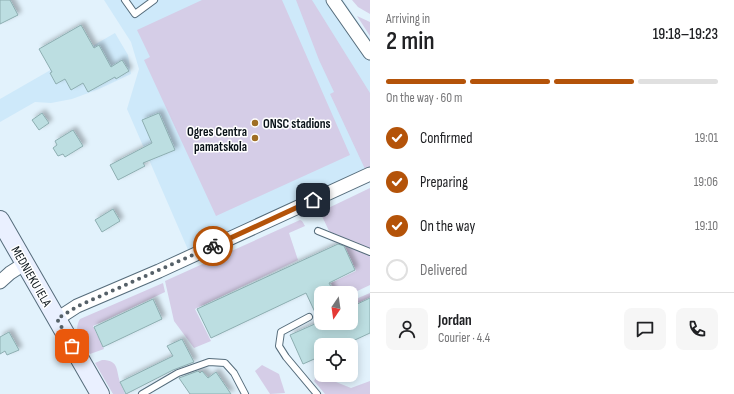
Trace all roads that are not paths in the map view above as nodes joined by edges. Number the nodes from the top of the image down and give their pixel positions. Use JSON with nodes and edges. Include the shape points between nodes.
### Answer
{"nodes":[{"id":1,"x":125,"y":0,"type":"edge"},
{"id":2,"x":154,"y":0,"type":"edge"},
{"id":3,"x":333,"y":0,"type":"edge"},
{"id":4,"x":370,"y":53,"type":"edge"},
{"id":5,"x":370,"y":174,"type":"edge"},
{"id":6,"x":0,"y":220,"type":"edge"},
{"id":7,"x":318,"y":232,"type":"dead end"},
{"id":8,"x":370,"y":252,"type":"edge"},
{"id":9,"x":11,"y":270,"type":"edge"},
{"id":10,"x":0,"y":282,"type":"edge"},
{"id":11,"x":309,"y":317,"type":"dead end"},
{"id":12,"x":57,"y":319,"type":"junction"},
{"id":13,"x":100,"y":394,"type":"edge"},
{"id":14,"x":142,"y":394,"type":"edge"},
{"id":15,"x":246,"y":394,"type":"edge"},
{"id":16,"x":317,"y":394,"type":"edge"}],
"edges":[{"from":1,"to":2,"type":"lane","via":[[135,14]]},
{"from":3,"to":4,"type":"street"},
{"from":5,"to":12,"type":"street","via":[[78,306]]},
{"from":6,"to":9,"type":"street","name":"MEDNIEKU IELA"},
{"from":7,"to":8,"type":"lane"},
{"from":9,"to":10,"type":"street"},
{"from":9,"to":12,"type":"street","name":"MEDNIEKU IELA"},
{"from":11,"to":16,"type":"lane","via":[[281,332],[280,346]]},
{"from":12,"to":13,"type":"street","name":"MEDNIEKU IELA"},
{"from":14,"to":15,"type":"lane","via":[[178,373],[209,362],[225,363]]}]}
